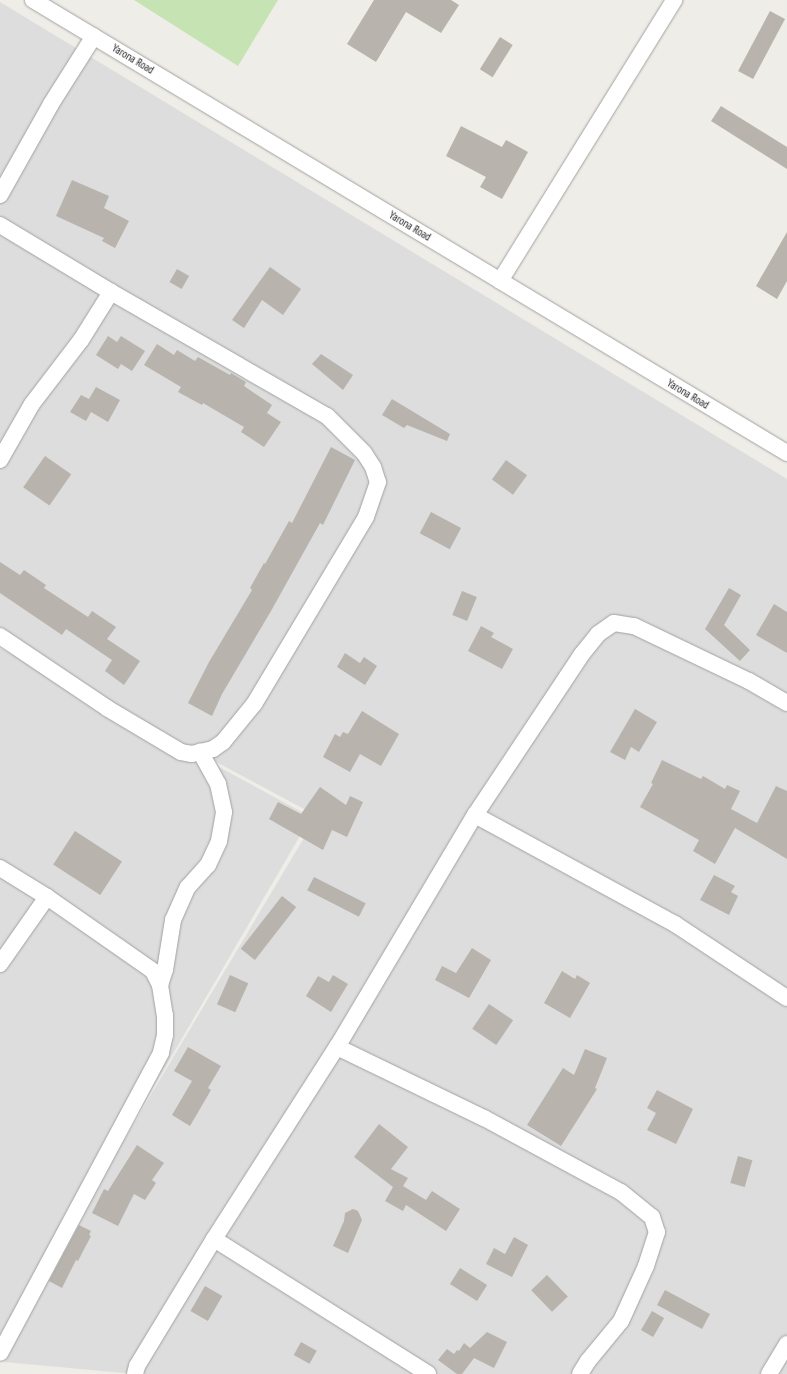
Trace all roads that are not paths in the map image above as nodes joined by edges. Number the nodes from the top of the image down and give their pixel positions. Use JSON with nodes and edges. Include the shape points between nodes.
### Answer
{"nodes":[{"id":1,"x":33,"y":0,"type":"edge"},
{"id":2,"x":674,"y":0,"type":"edge"},
{"id":3,"x":94,"y":36,"type":"junction"},
{"id":4,"x":0,"y":195,"type":"edge"},
{"id":5,"x":0,"y":225,"type":"edge"},
{"id":6,"x":500,"y":281,"type":"junction"},
{"id":7,"x":111,"y":292,"type":"junction"},
{"id":8,"x":787,"y":453,"type":"edge"},
{"id":9,"x":0,"y":460,"type":"edge"},
{"id":10,"x":0,"y":636,"type":"edge"},
{"id":11,"x":787,"y":704,"type":"edge"},
{"id":12,"x":200,"y":752,"type":"junction"},
{"id":13,"x":475,"y":815,"type":"junction"},
{"id":14,"x":0,"y":868,"type":"edge"},
{"id":15,"x":47,"y":897,"type":"junction"},
{"id":16,"x":0,"y":964,"type":"edge"},
{"id":17,"x":160,"y":985,"type":"junction"},
{"id":18,"x":787,"y":998,"type":"edge"},
{"id":19,"x":336,"y":1047,"type":"junction"},
{"id":20,"x":214,"y":1239,"type":"junction"},
{"id":21,"x":787,"y":1344,"type":"edge"},
{"id":22,"x":0,"y":1353,"type":"edge"},
{"id":23,"x":135,"y":1374,"type":"edge"},
{"id":24,"x":428,"y":1374,"type":"edge"},
{"id":25,"x":580,"y":1374,"type":"edge"},
{"id":26,"x":770,"y":1374,"type":"edge"}],
"edges":[{"from":1,"to":3,"type":"street","name":"Yarona Road"},
{"from":2,"to":6,"type":"street"},
{"from":3,"to":4,"type":"street","via":[[51,104]]},
{"from":3,"to":6,"type":"street","name":"Yarona Road"},
{"from":5,"to":7,"type":"street"},
{"from":6,"to":8,"type":"street","name":"Yarona Road"},
{"from":7,"to":9,"type":"street","via":[[81,340],[32,404]]},
{"from":7,"to":12,"type":"street","via":[[327,416],[364,454],[373,466],[378,482],[366,517],[254,704],[223,742],[212,749]]},
{"from":10,"to":12,"type":"street","via":[[161,741],[181,752]]},
{"from":11,"to":13,"type":"street","via":[[749,682],[634,626],[614,623],[598,634],[582,654]]},
{"from":12,"to":17,"type":"street","via":[[218,784],[224,812],[219,841],[208,864],[188,887],[173,920]]},
{"from":13,"to":18,"type":"street","via":[[675,924]]},
{"from":13,"to":19,"type":"street"},
{"from":14,"to":15,"type":"street"},
{"from":15,"to":16,"type":"street"},
{"from":15,"to":17,"type":"street","via":[[153,971]]},
{"from":17,"to":22,"type":"street","via":[[165,1015],[165,1035],[161,1053]]},
{"from":19,"to":20,"type":"street"},
{"from":19,"to":25,"type":"street","via":[[484,1118],[621,1192],[652,1217],[657,1232],[646,1266],[621,1321]]},
{"from":20,"to":23,"type":"street","via":[[134,1371]]},
{"from":20,"to":24,"type":"street"},
{"from":21,"to":26,"type":"street"}]}
